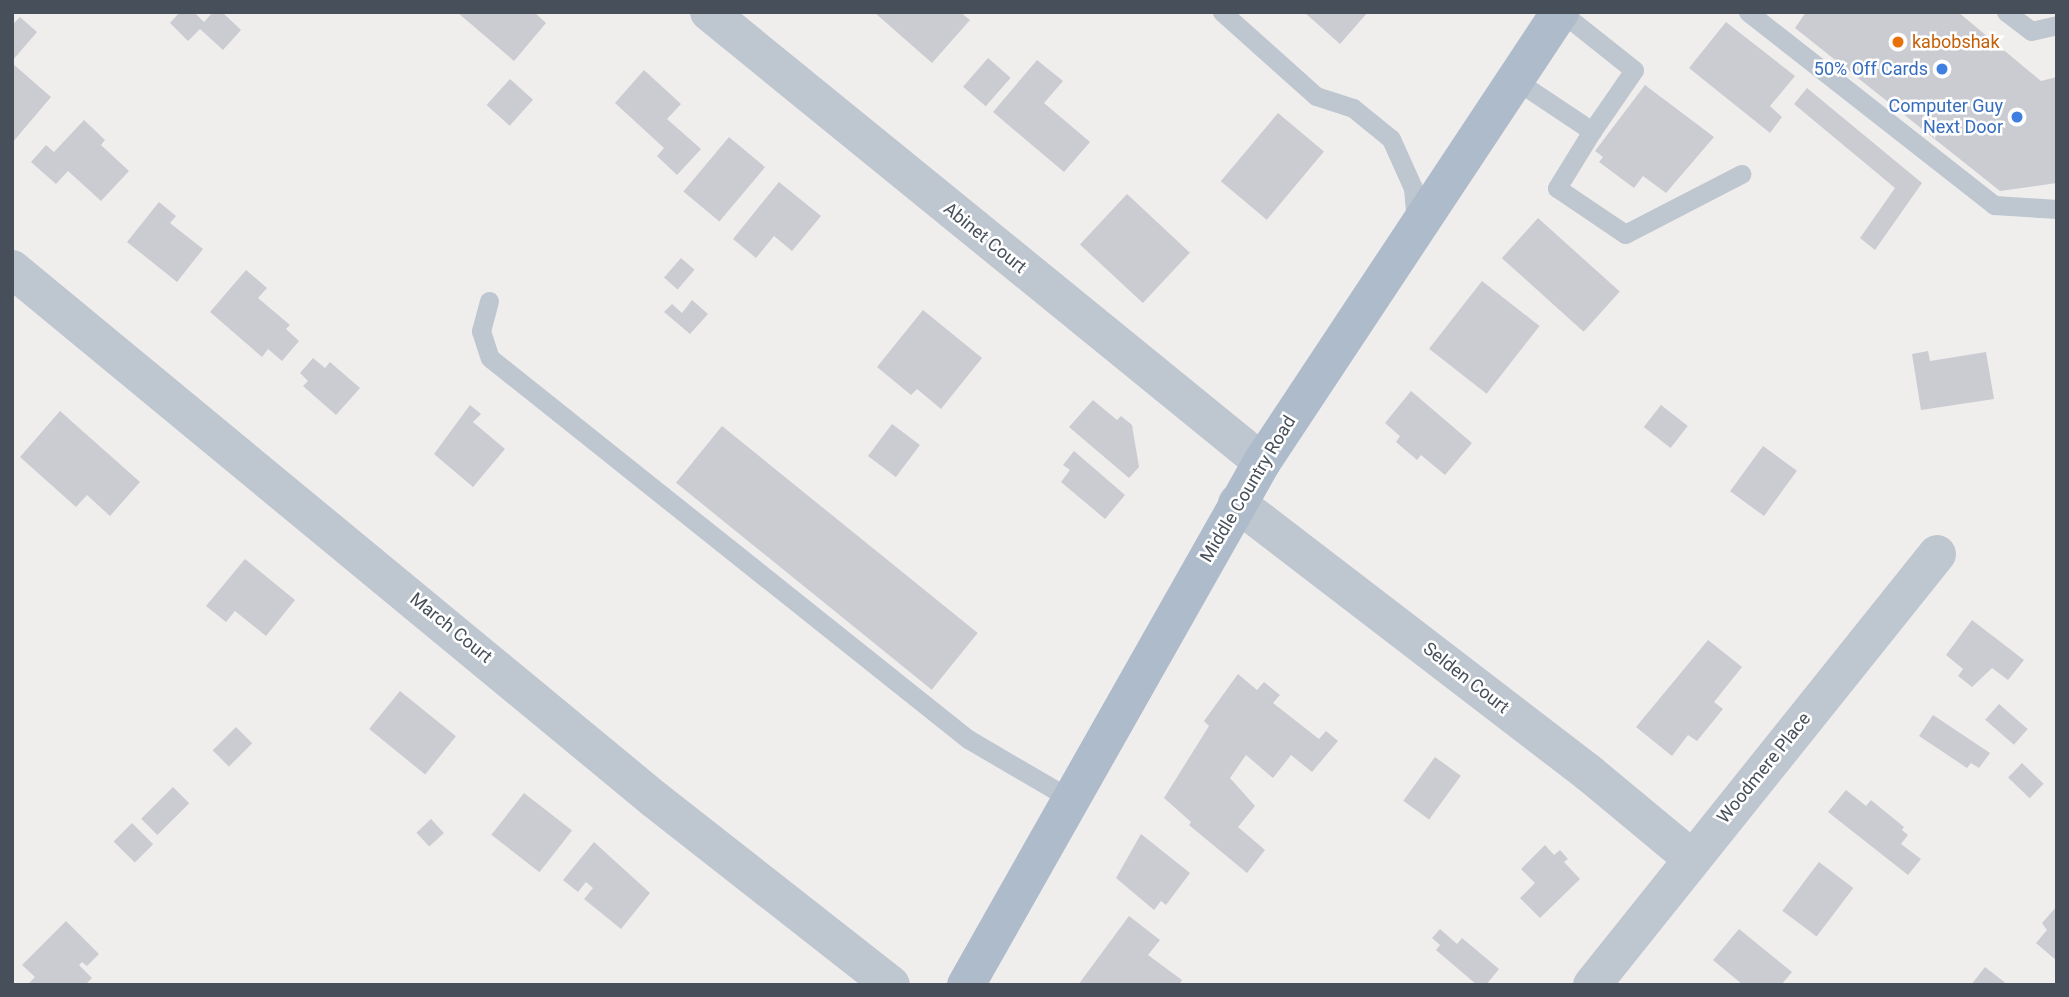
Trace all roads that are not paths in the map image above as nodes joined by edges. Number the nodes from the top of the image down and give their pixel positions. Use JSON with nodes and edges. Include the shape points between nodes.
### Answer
{"nodes":[{"id":1,"x":709,"y":12,"type":"edge"},
{"id":2,"x":1222,"y":12,"type":"edge"},
{"id":3,"x":1561,"y":12,"type":"edge"},
{"id":4,"x":1748,"y":12,"type":"edge"},
{"id":5,"x":2006,"y":12,"type":"edge"},
{"id":6,"x":2057,"y":25,"type":"edge"},
{"id":7,"x":1514,"y":79,"type":"junction"},
{"id":8,"x":1592,"y":131,"type":"junction"},
{"id":9,"x":1741,"y":174,"type":"dead end"},
{"id":10,"x":2057,"y":209,"type":"edge"},
{"id":11,"x":1416,"y":226,"type":"junction"},
{"id":12,"x":12,"y":269,"type":"edge"},
{"id":13,"x":489,"y":301,"type":"dead end"},
{"id":14,"x":1262,"y":462,"type":"junction"},
{"id":15,"x":1237,"y":503,"type":"junction"},
{"id":16,"x":1937,"y":554,"type":"dead end"},
{"id":17,"x":1069,"y":798,"type":"junction"},
{"id":18,"x":1691,"y":858,"type":"junction"},
{"id":19,"x":891,"y":985,"type":"edge"},
{"id":20,"x":966,"y":985,"type":"edge"},
{"id":21,"x":1592,"y":985,"type":"edge"}],
"edges":[{"from":1,"to":14,"type":"street","name":"Abinet Court"},
{"from":2,"to":11,"type":"lane","via":[[1316,96],[1353,108],[1391,139],[1412,188]]},
{"from":3,"to":7,"type":"main road","name":"Middle Country Road"},
{"from":3,"to":8,"type":"lane","via":[[1634,70]]},
{"from":4,"to":10,"type":"lane","via":[[1994,205]]},
{"from":5,"to":6,"type":"lane","via":[[2031,31]]},
{"from":7,"to":8,"type":"lane"},
{"from":7,"to":11,"type":"main road","name":"Middle Country Road"},
{"from":8,"to":9,"type":"lane","via":[[1557,188],[1625,234]]},
{"from":11,"to":14,"type":"main road","name":"Middle Country Road"},
{"from":12,"to":19,"type":"street","name":"March Court","via":[[654,799]]},
{"from":13,"to":17,"type":"lane","via":[[481,331],[490,358],[968,739]]},
{"from":14,"to":15,"type":"main road","name":"Middle Country Road"},
{"from":15,"to":17,"type":"main road","name":"Middle Country Road"},
{"from":15,"to":18,"type":"street","name":"Selden Court","via":[[1590,774]]},
{"from":16,"to":18,"type":"street","name":"Woodmere Place"},
{"from":17,"to":20,"type":"main road","name":"Middle Country Road"},
{"from":18,"to":21,"type":"street","name":"Woodmere Place"}]}
